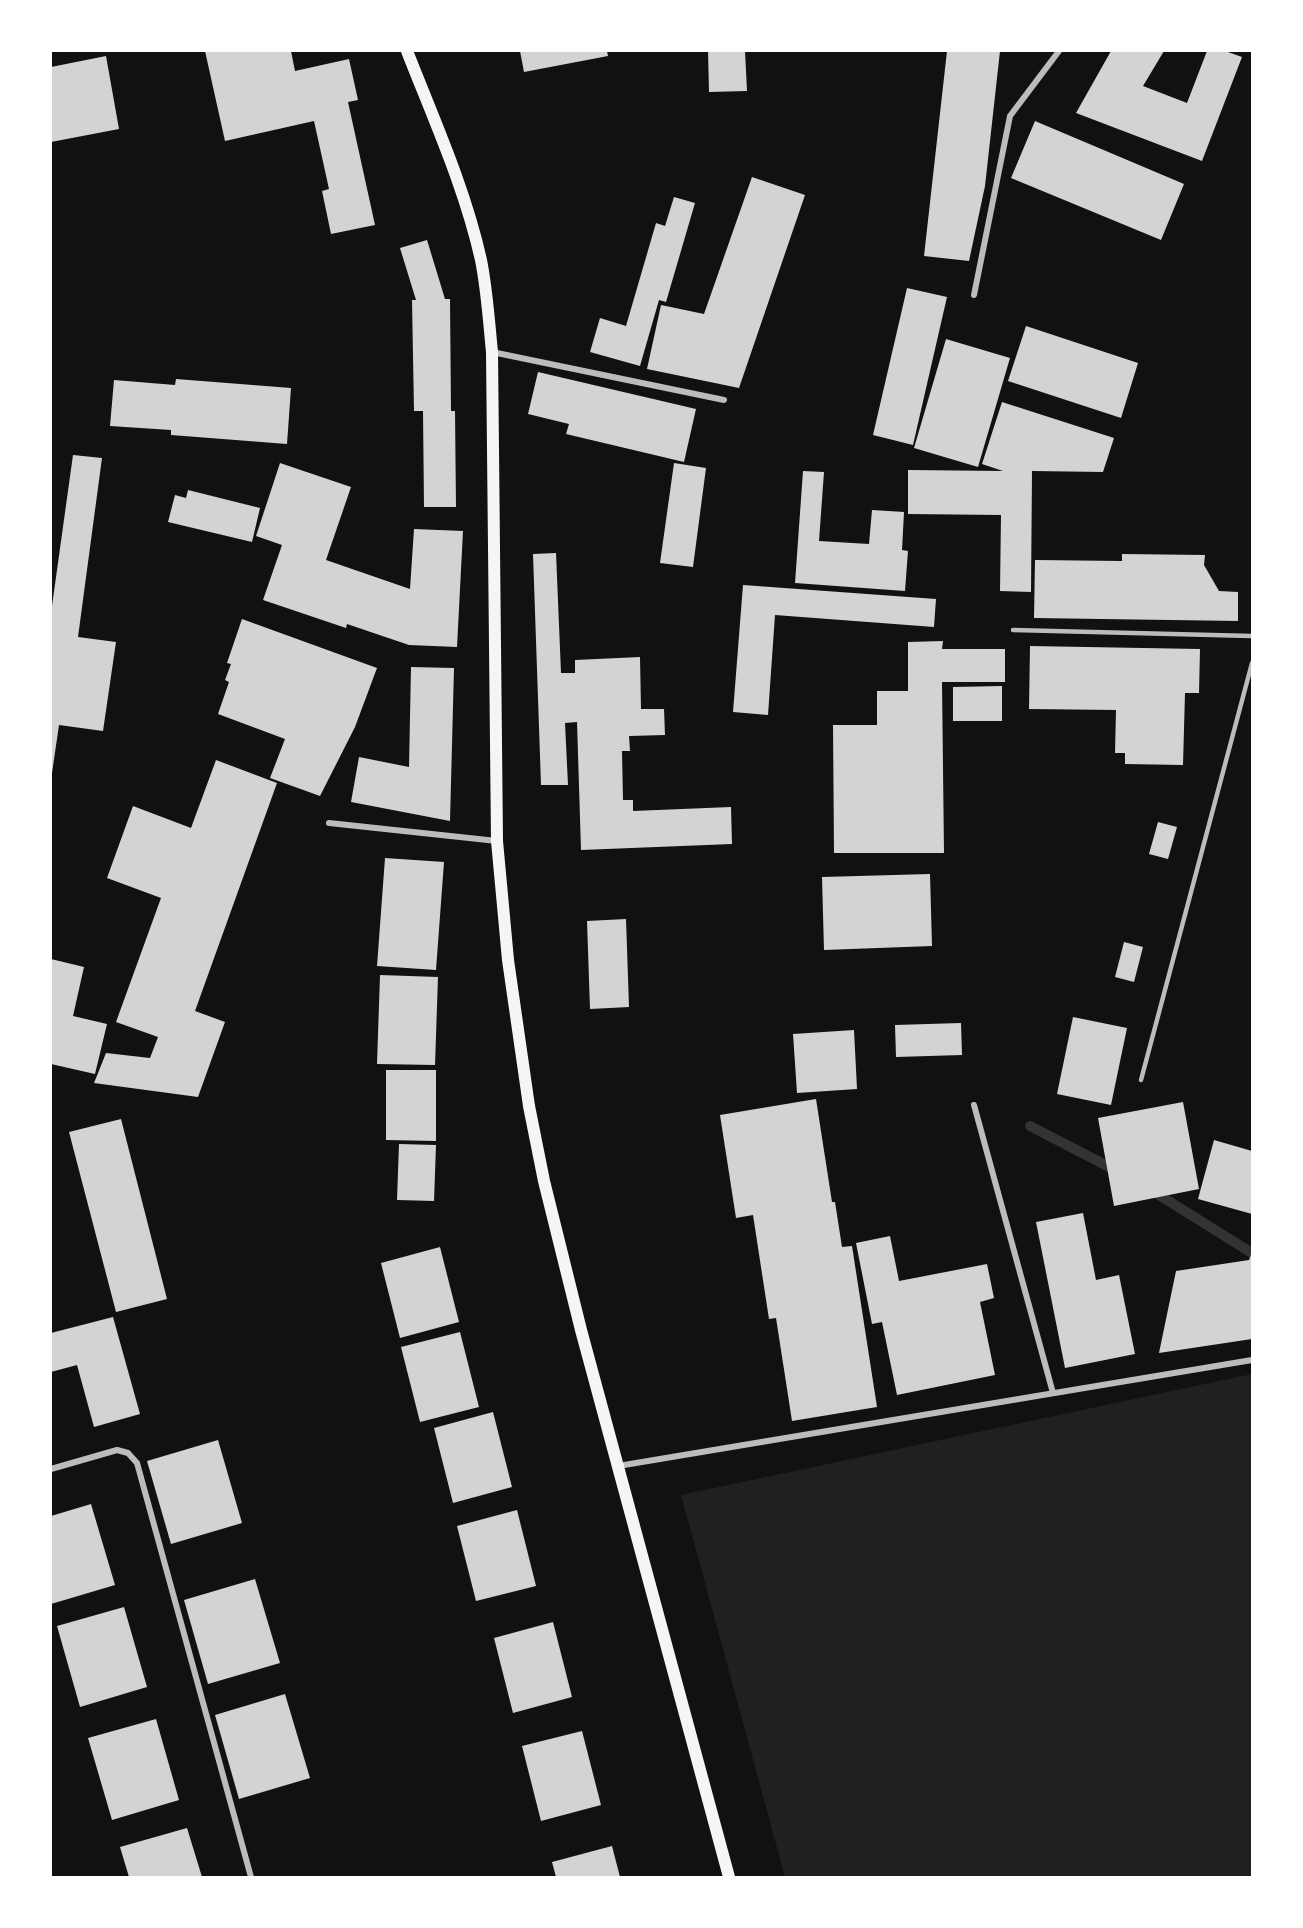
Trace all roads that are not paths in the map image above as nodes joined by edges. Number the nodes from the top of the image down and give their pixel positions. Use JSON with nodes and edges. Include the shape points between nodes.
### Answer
{"nodes":[{"id":1,"x":407,"y":51,"type":"edge"},
{"id":2,"x":1059,"y":51,"type":"edge"},
{"id":3,"x":974,"y":295,"type":"dead end"},
{"id":4,"x":492,"y":352,"type":"junction"},
{"id":5,"x":724,"y":400,"type":"dead end"},
{"id":6,"x":1013,"y":630,"type":"dead end"},
{"id":7,"x":1252,"y":636,"type":"edge"},
{"id":8,"x":1252,"y":663,"type":"edge"},
{"id":9,"x":329,"y":823,"type":"dead end"},
{"id":10,"x":497,"y":841,"type":"junction"},
{"id":11,"x":1141,"y":1080,"type":"dead end"},
{"id":12,"x":974,"y":1105,"type":"dead end"},
{"id":13,"x":1252,"y":1359,"type":"edge"},
{"id":14,"x":1053,"y":1393,"type":"junction"},
{"id":15,"x":617,"y":1466,"type":"junction"},
{"id":16,"x":51,"y":1469,"type":"edge"},
{"id":17,"x":251,"y":1877,"type":"edge"},
{"id":18,"x":729,"y":1877,"type":"edge"}],
"edges":[{"from":1,"to":4,"type":"main road","via":[[470,218],[481,262]]},
{"from":2,"to":3,"type":"street","via":[[1010,116]]},
{"from":4,"to":5,"type":"street"},
{"from":4,"to":10,"type":"main road"},
{"from":6,"to":7,"type":"lane"},
{"from":8,"to":11,"type":"lane"},
{"from":9,"to":10,"type":"street"},
{"from":10,"to":15,"type":"main road","via":[[508,960],[529,1106],[561,1256]]},
{"from":12,"to":14,"type":"street"},
{"from":13,"to":14,"type":"street"},
{"from":14,"to":15,"type":"street"},
{"from":15,"to":18,"type":"main road"},
{"from":16,"to":17,"type":"street","via":[[117,1450],[128,1453],[137,1462]]}]}
